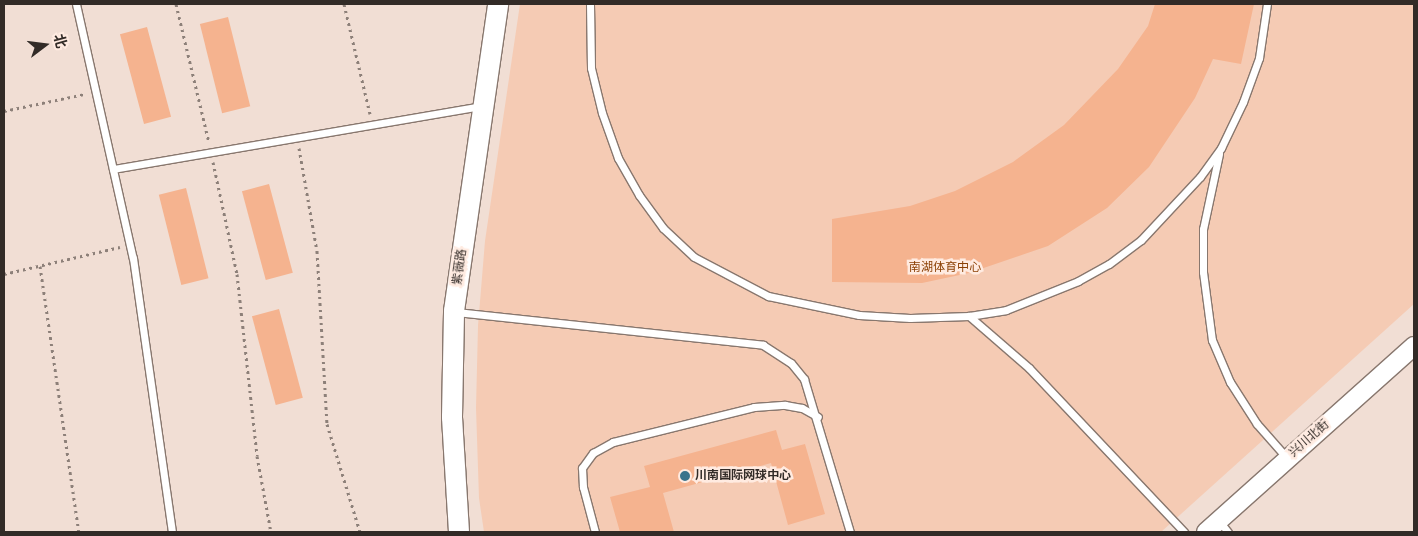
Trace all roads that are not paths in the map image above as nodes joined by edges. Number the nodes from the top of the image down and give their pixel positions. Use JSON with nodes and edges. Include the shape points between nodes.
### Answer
{"nodes":[{"id":1,"x":76,"y":4,"type":"edge"},
{"id":2,"x":498,"y":4,"type":"edge"},
{"id":3,"x":590,"y":4,"type":"edge"},
{"id":4,"x":1267,"y":4,"type":"edge"},
{"id":5,"x":482,"y":106,"type":"junction"},
{"id":6,"x":1221,"y":148,"type":"junction"},
{"id":7,"x":113,"y":169,"type":"junction"},
{"id":8,"x":454,"y":311,"type":"junction"},
{"id":9,"x":969,"y":316,"type":"junction"},
{"id":10,"x":1414,"y":346,"type":"edge"},
{"id":11,"x":818,"y":417,"type":"junction"},
{"id":12,"x":1287,"y":458,"type":"junction"},
{"id":13,"x":1218,"y":528,"type":"edge"},
{"id":14,"x":172,"y":532,"type":"edge"},
{"id":15,"x":459,"y":532,"type":"edge"},
{"id":16,"x":595,"y":532,"type":"edge"},
{"id":17,"x":850,"y":532,"type":"edge"},
{"id":18,"x":1184,"y":532,"type":"edge"}],
"edges":[{"from":1,"to":7,"type":"lane"},
{"from":2,"to":5,"type":"main road","name":"紫薇路"},
{"from":3,"to":9,"type":"lane","via":[[591,68],[618,158],[663,228],[694,257],[768,296],[810,306],[859,315]]},
{"from":4,"to":6,"type":"lane","via":[[1259,58]]},
{"from":5,"to":7,"type":"lane"},
{"from":5,"to":8,"type":"main road","name":"紫薇路"},
{"from":6,"to":9,"type":"lane","via":[[1176,205],[1142,240],[1110,264],[1036,299],[1006,310]]},
{"from":6,"to":12,"type":"lane","via":[[1202,229],[1203,272],[1212,340],[1234,389],[1257,424]]},
{"from":7,"to":14,"type":"lane","via":[[130,245]]},
{"from":8,"to":11,"type":"lane","via":[[763,345],[791,362],[804,379]]},
{"from":8,"to":15,"type":"main road","name":"紫薇路","via":[[452,417]]},
{"from":9,"to":18,"type":"lane","via":[[1029,368]]},
{"from":10,"to":12,"type":"street","name":"兴川北街"},
{"from":11,"to":16,"type":"lane","via":[[802,408],[784,405],[754,407],[613,442],[593,453],[582,468],[583,486]]},
{"from":11,"to":17,"type":"lane"},
{"from":12,"to":13,"type":"street","name":"兴川北街"}]}
